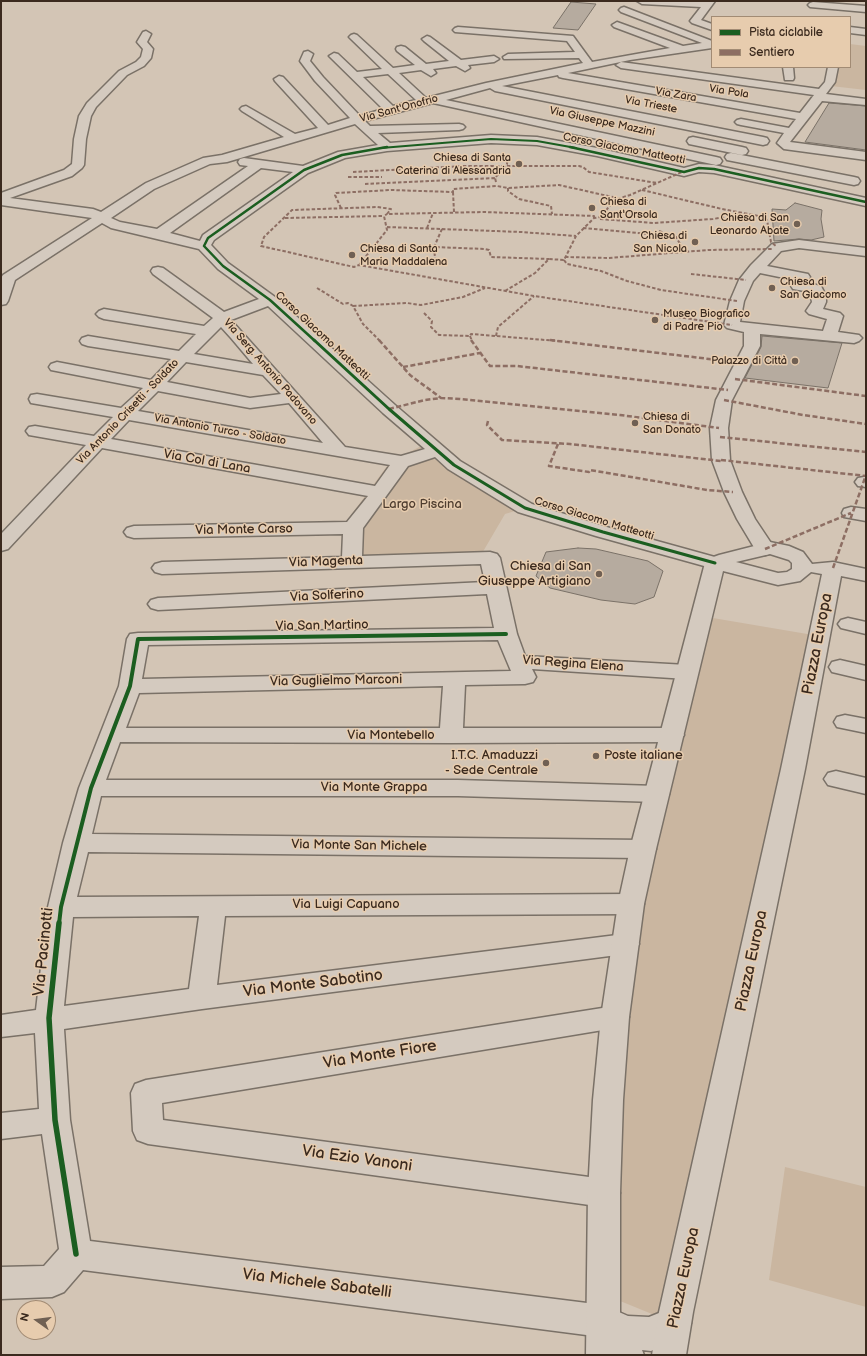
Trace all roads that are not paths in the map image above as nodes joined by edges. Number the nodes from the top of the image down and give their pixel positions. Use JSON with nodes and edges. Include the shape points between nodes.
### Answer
{"nodes":[{"id":1,"x":642,"y":1,"type":"edge"},
{"id":2,"x":709,"y":3,"type":"edge"},
{"id":3,"x":812,"y":3,"type":"edge"},
{"id":4,"x":866,"y":9,"type":"edge"},
{"id":5,"x":624,"y":10,"type":"dead end"},
{"id":6,"x":821,"y":16,"type":"edge"},
{"id":7,"x":617,"y":25,"type":"dead end"},
{"id":8,"x":711,"y":27,"type":"edge"},
{"id":9,"x":851,"y":30,"type":"edge"},
{"id":10,"x":866,"y":32,"type":"edge"},
{"id":11,"x":146,"y":34,"type":"dead end"},
{"id":12,"x":354,"y":37,"type":"dead end"},
{"id":13,"x":427,"y":39,"type":"dead end"},
{"id":14,"x":471,"y":43,"type":"dead end"},
{"id":15,"x":709,"y":45,"type":"edge"},
{"id":16,"x":401,"y":49,"type":"dead end"},
{"id":17,"x":483,"y":51,"type":"dead end"},
{"id":18,"x":678,"y":51,"type":"junction"},
{"id":19,"x":308,"y":54,"type":"dead end"},
{"id":20,"x":582,"y":55,"type":"junction"},
{"id":21,"x":334,"y":56,"type":"dead end"},
{"id":22,"x":630,"y":57,"type":"junction"},
{"id":23,"x":494,"y":60,"type":"junction"},
{"id":24,"x":704,"y":60,"type":"dead end"},
{"id":25,"x":658,"y":61,"type":"junction"},
{"id":26,"x":603,"y":62,"type":"junction"},
{"id":27,"x":460,"y":64,"type":"junction"},
{"id":28,"x":589,"y":65,"type":"junction"},
{"id":29,"x":424,"y":68,"type":"junction"},
{"id":30,"x":575,"y":68,"type":"junction"},
{"id":31,"x":711,"y":68,"type":"edge"},
{"id":32,"x":714,"y":68,"type":"edge"},
{"id":33,"x":788,"y":68,"type":"edge"},
{"id":34,"x":833,"y":68,"type":"edge"},
{"id":35,"x":646,"y":69,"type":"junction"},
{"id":36,"x":392,"y":71,"type":"junction"},
{"id":37,"x":512,"y":71,"type":"junction"},
{"id":38,"x":550,"y":73,"type":"junction"},
{"id":39,"x":354,"y":75,"type":"junction"},
{"id":40,"x":634,"y":77,"type":"junction"},
{"id":41,"x":279,"y":79,"type":"dead end"},
{"id":42,"x":817,"y":80,"type":"dead end"},
{"id":43,"x":830,"y":82,"type":"junction"},
{"id":44,"x":672,"y":83,"type":"dead end"},
{"id":45,"x":549,"y":85,"type":"dead end"},
{"id":46,"x":621,"y":85,"type":"junction"},
{"id":47,"x":486,"y":90,"type":"junction"},
{"id":48,"x":610,"y":92,"type":"dead end"},
{"id":49,"x":459,"y":93,"type":"junction"},
{"id":50,"x":818,"y":98,"type":"junction"},
{"id":51,"x":599,"y":99,"type":"dead end"},
{"id":52,"x":430,"y":101,"type":"junction"},
{"id":53,"x":866,"y":102,"type":"edge"},
{"id":54,"x":796,"y":103,"type":"dead end"},
{"id":55,"x":588,"y":106,"type":"junction"},
{"id":56,"x":246,"y":109,"type":"dead end"},
{"id":57,"x":391,"y":110,"type":"junction"},
{"id":58,"x":444,"y":115,"type":"dead end"},
{"id":59,"x":413,"y":116,"type":"dead end"},
{"id":60,"x":802,"y":117,"type":"junction"},
{"id":61,"x":363,"y":119,"type":"junction"},
{"id":62,"x":462,"y":119,"type":"junction"},
{"id":63,"x":730,"y":120,"type":"dead end"},
{"id":64,"x":499,"y":125,"type":"dead end"},
{"id":65,"x":554,"y":127,"type":"junction"},
{"id":66,"x":326,"y":130,"type":"junction"},
{"id":67,"x":367,"y":130,"type":"junction"},
{"id":68,"x":785,"y":130,"type":"junction"},
{"id":69,"x":293,"y":138,"type":"junction"},
{"id":70,"x":681,"y":138,"type":"dead end"},
{"id":71,"x":462,"y":141,"type":"junction"},
{"id":72,"x":537,"y":141,"type":"junction"},
{"id":73,"x":761,"y":142,"type":"junction"},
{"id":74,"x":387,"y":147,"type":"junction"},
{"id":75,"x":866,"y":156,"type":"edge"},
{"id":76,"x":224,"y":159,"type":"junction"},
{"id":77,"x":727,"y":160,"type":"junction"},
{"id":78,"x":866,"y":163,"type":"edge"},
{"id":79,"x":259,"y":164,"type":"junction"},
{"id":80,"x":304,"y":170,"type":"junction"},
{"id":81,"x":854,"y":181,"type":"junction"},
{"id":82,"x":1,"y":197,"type":"edge"},
{"id":83,"x":840,"y":197,"type":"junction"},
{"id":84,"x":1,"y":201,"type":"edge"},
{"id":85,"x":866,"y":202,"type":"edge"},
{"id":86,"x":101,"y":218,"type":"junction"},
{"id":87,"x":159,"y":234,"type":"junction"},
{"id":88,"x":204,"y":246,"type":"junction"},
{"id":89,"x":866,"y":252,"type":"edge"},
{"id":90,"x":756,"y":268,"type":"junction"},
{"id":91,"x":158,"y":271,"type":"dead end"},
{"id":92,"x":1,"y":300,"type":"edge"},
{"id":93,"x":270,"y":300,"type":"junction"},
{"id":94,"x":104,"y":314,"type":"dead end"},
{"id":95,"x":222,"y":318,"type":"junction"},
{"id":96,"x":750,"y":329,"type":"junction"},
{"id":97,"x":207,"y":331,"type":"junction"},
{"id":98,"x":830,"y":335,"type":"junction"},
{"id":99,"x":854,"y":338,"type":"dead end"},
{"id":100,"x":88,"y":341,"type":"dead end"},
{"id":101,"x":183,"y":356,"type":"junction"},
{"id":102,"x":57,"y":367,"type":"dead end"},
{"id":103,"x":269,"y":371,"type":"junction"},
{"id":104,"x":155,"y":385,"type":"junction"},
{"id":105,"x":293,"y":398,"type":"junction"},
{"id":106,"x":37,"y":399,"type":"dead end"},
{"id":107,"x":125,"y":414,"type":"junction"},
{"id":108,"x":36,"y":431,"type":"dead end"},
{"id":109,"x":98,"y":442,"type":"junction"},
{"id":110,"x":338,"y":450,"type":"junction"},
{"id":111,"x":437,"y":452,"type":"junction"},
{"id":112,"x":402,"y":462,"type":"junction"},
{"id":113,"x":379,"y":492,"type":"junction"},
{"id":114,"x":353,"y":528,"type":"junction"},
{"id":115,"x":134,"y":532,"type":"dead end"},
{"id":116,"x":1,"y":545,"type":"edge"},
{"id":117,"x":760,"y":551,"type":"junction"},
{"id":118,"x":490,"y":558,"type":"joint"},
{"id":119,"x":352,"y":562,"type":"junction"},
{"id":120,"x":715,"y":563,"type":"junction"},
{"id":121,"x":162,"y":568,"type":"dead end"},
{"id":122,"x":802,"y":570,"type":"junction"},
{"id":123,"x":762,"y":575,"type":"junction"},
{"id":124,"x":866,"y":575,"type":"edge"},
{"id":125,"x":831,"y":577,"type":"junction"},
{"id":126,"x":496,"y":588,"type":"junction"},
{"id":127,"x":158,"y":604,"type":"dead end"},
{"id":128,"x":506,"y":634,"type":"junction"},
{"id":129,"x":138,"y":639,"type":"joint"},
{"id":130,"x":517,"y":662,"type":"junction"},
{"id":131,"x":840,"y":667,"type":"dead end"},
{"id":132,"x":687,"y":672,"type":"junction"},
{"id":133,"x":866,"y":673,"type":"edge"},
{"id":134,"x":454,"y":679,"type":"junction"},
{"id":135,"x":130,"y":686,"type":"junction"},
{"id":136,"x":111,"y":735,"type":"junction"},
{"id":137,"x":672,"y":735,"type":"junction"},
{"id":138,"x":451,"y":736,"type":"junction"},
{"id":139,"x":836,"y":778,"type":"dead end"},
{"id":140,"x":866,"y":786,"type":"edge"},
{"id":141,"x":91,"y":788,"type":"junction"},
{"id":142,"x":656,"y":794,"type":"junction"},
{"id":143,"x":76,"y":843,"type":"junction"},
{"id":144,"x":643,"y":849,"type":"junction"},
{"id":145,"x":631,"y":904,"type":"junction"},
{"id":146,"x":213,"y":906,"type":"junction"},
{"id":147,"x":61,"y":907,"type":"junction"},
{"id":148,"x":625,"y":944,"type":"junction"},
{"id":149,"x":202,"y":998,"type":"junction"},
{"id":150,"x":615,"y":1017,"type":"junction"},
{"id":151,"x":49,"y":1018,"type":"junction"},
{"id":152,"x":1,"y":1026,"type":"edge"},
{"id":153,"x":146,"y":1093,"type":"joint"},
{"id":154,"x":55,"y":1120,"type":"junction"},
{"id":155,"x":1,"y":1126,"type":"edge"},
{"id":156,"x":604,"y":1193,"type":"junction"},
{"id":157,"x":76,"y":1254,"type":"junction"},
{"id":158,"x":1,"y":1283,"type":"edge"},
{"id":159,"x":603,"y":1321,"type":"junction"},
{"id":160,"x":674,"y":1323,"type":"junction"},
{"id":161,"x":603,"y":1355,"type":"edge"},
{"id":162,"x":627,"y":1355,"type":"edge"},
{"id":163,"x":669,"y":1355,"type":"edge"}],
"edges":[{"from":1,"to":2,"type":"street"},
{"from":2,"to":8,"type":"street","via":[[695,21]]},
{"from":3,"to":4,"type":"street"},
{"from":3,"to":6,"type":"street"},
{"from":5,"to":15,"type":"street"},
{"from":7,"to":18,"type":"street"},
{"from":9,"to":10,"type":"street"},
{"from":11,"to":82,"type":"street","via":[[142,42],[148,49],[146,58],[123,73],[91,105],[85,116],[78,165],[68,173]]},
{"from":12,"to":36,"type":"street"},
{"from":13,"to":27,"type":"street"},
{"from":14,"to":20,"type":"street","via":[[458,32],[570,38]]},
{"from":15,"to":18,"type":"street"},
{"from":15,"to":24,"type":"street"},
{"from":16,"to":29,"type":"street"},
{"from":17,"to":23,"type":"street"},
{"from":18,"to":22,"type":"street"},
{"from":18,"to":25,"type":"street"},
{"from":19,"to":61,"type":"street","via":[[305,61],[319,79]]},
{"from":20,"to":28,"type":"street"},
{"from":20,"to":37,"type":"street"},
{"from":21,"to":39,"type":"street"},
{"from":22,"to":25,"type":"street"},
{"from":22,"to":26,"type":"street"},
{"from":23,"to":27,"type":"street"},
{"from":23,"to":37,"type":"street"},
{"from":25,"to":31,"type":"street"},
{"from":25,"to":35,"type":"street"},
{"from":26,"to":28,"type":"street"},
{"from":26,"to":35,"type":"street"},
{"from":27,"to":29,"type":"street"},
{"from":27,"to":47,"type":"street","via":[[474,75]]},
{"from":28,"to":30,"type":"street"},
{"from":29,"to":36,"type":"street"},
{"from":29,"to":49,"type":"street"},
{"from":30,"to":38,"type":"street"},
{"from":30,"to":40,"type":"street"},
{"from":32,"to":33,"type":"street","via":[[793,78]]},
{"from":34,"to":43,"type":"street"},
{"from":35,"to":40,"type":"street"},
{"from":35,"to":50,"type":"street"},
{"from":36,"to":39,"type":"street"},
{"from":36,"to":52,"type":"street"},
{"from":37,"to":38,"type":"street"},
{"from":37,"to":45,"type":"street"},
{"from":37,"to":47,"type":"street"},
{"from":38,"to":46,"type":"street","name":"Via Zara"},
{"from":39,"to":57,"type":"street"},
{"from":40,"to":44,"type":"street"},
{"from":40,"to":46,"type":"street"},
{"from":41,"to":66,"type":"street"},
{"from":42,"to":43,"type":"street"},
{"from":43,"to":50,"type":"street"},
{"from":46,"to":48,"type":"street"},
{"from":46,"to":60,"type":"street","name":"Via Zara"},
{"from":47,"to":49,"type":"street"},
{"from":47,"to":55,"type":"street"},
{"from":49,"to":52,"type":"street","name":"Via Sant'Onofrio"},
{"from":50,"to":53,"type":"street"},
{"from":50,"to":54,"type":"street"},
{"from":50,"to":60,"type":"street"},
{"from":50,"to":75,"type":"street","via":[[784,143],[788,146]]},
{"from":51,"to":55,"type":"street"},
{"from":52,"to":57,"type":"street","name":"Via Sant'Onofrio"},
{"from":52,"to":62,"type":"street"},
{"from":55,"to":65,"type":"street"},
{"from":55,"to":73,"type":"street"},
{"from":56,"to":69,"type":"street"},
{"from":57,"to":61,"type":"street","name":"Via Sant'Onofrio"},
{"from":58,"to":62,"type":"street"},
{"from":59,"to":61,"type":"street"},
{"from":60,"to":68,"type":"street"},
{"from":61,"to":66,"type":"street","name":"Via Sant'Onofrio"},
{"from":61,"to":67,"type":"street"},
{"from":62,"to":65,"type":"street"},
{"from":62,"to":67,"type":"street"},
{"from":62,"to":71,"type":"street"},
{"from":63,"to":68,"type":"street"},
{"from":64,"to":65,"type":"street"},
{"from":65,"to":72,"type":"street"},
{"from":65,"to":77,"type":"street"},
{"from":66,"to":69,"type":"street","name":"Via Sant'Onofrio"},
{"from":67,"to":74,"type":"street"},
{"from":68,"to":73,"type":"street"},
{"from":69,"to":76,"type":"street","name":"Via Sant'Onofrio"},
{"from":70,"to":77,"type":"street"},
{"from":71,"to":72,"type":"street","name":"Corso Giacomo Matteotti"},
{"from":71,"to":74,"type":"street","name":"Corso Giacomo Matteotti"},
{"from":72,"to":77,"type":"street","name":"Corso Giacomo Matteotti","via":[[684,172]]},
{"from":73,"to":77,"type":"street"},
{"from":73,"to":78,"type":"street","via":[[782,150]]},
{"from":74,"to":80,"type":"street","name":"Corso Giacomo Matteotti","via":[[342,155]]},
{"from":76,"to":79,"type":"street"},
{"from":76,"to":86,"type":"street","name":"Via Sant'Onofrio","via":[[207,161],[150,186]]},
{"from":77,"to":81,"type":"street"},
{"from":77,"to":83,"type":"street","name":"Corso Giacomo Matteotti"},
{"from":78,"to":81,"type":"street"},
{"from":79,"to":80,"type":"street"},
{"from":79,"to":87,"type":"street"},
{"from":80,"to":88,"type":"street","name":"Corso Giacomo Matteotti","via":[[208,238]]},
{"from":81,"to":83,"type":"street"},
{"from":83,"to":85,"type":"street","name":"Corso Giacomo Matteotti"},
{"from":84,"to":86,"type":"street","via":[[93,213]]},
{"from":86,"to":87,"type":"street","via":[[116,225]]},
{"from":86,"to":92,"type":"street","name":"Via Sant'Onofrio","via":[[8,278]]},
{"from":87,"to":88,"type":"street"},
{"from":88,"to":93,"type":"street","name":"Corso Giacomo Matteotti","via":[[223,266]]},
{"from":89,"to":90,"type":"street","via":[[799,244],[785,245],[776,247]]},
{"from":90,"to":96,"type":"street","via":[[746,280],[740,294],[732,324]]},
{"from":90,"to":98,"type":"street","via":[[802,277],[798,286],[816,289],[819,302],[814,311],[835,316]]},
{"from":91,"to":95,"type":"street","name":"Via Serg. Antonio Padovano"},
{"from":93,"to":95,"type":"street","name":"Via Antonio Crisetti - Soldato"},
{"from":93,"to":111,"type":"street","name":"Corso Giacomo Matteotti"},
{"from":94,"to":97,"type":"street"},
{"from":95,"to":97,"type":"street","name":"Via Antonio Crisetti - Soldato"},
{"from":95,"to":103,"type":"street","name":"Via Serg. Antonio Padovano"},
{"from":96,"to":98,"type":"street"},
{"from":96,"to":117,"type":"street","via":[[752,346],[724,400],[719,428],[721,460]]},
{"from":97,"to":101,"type":"street","name":"Via Antonio Crisetti - Soldato"},
{"from":98,"to":99,"type":"street"},
{"from":100,"to":101,"type":"street"},
{"from":101,"to":103,"type":"street"},
{"from":101,"to":104,"type":"street","name":"Via Antonio Crisetti - Soldato"},
{"from":102,"to":104,"type":"street"},
{"from":103,"to":105,"type":"street","name":"Via Serg. Antonio Padovano"},
{"from":104,"to":105,"type":"street","via":[[250,403]]},
{"from":104,"to":107,"type":"street","name":"Via Antonio Crisetti - Soldato"},
{"from":105,"to":110,"type":"street","name":"Via Serg. Antonio Padovano"},
{"from":106,"to":107,"type":"street","name":"Via Antonio Turco - Soldato"},
{"from":107,"to":109,"type":"street","name":"Via Antonio Crisetti - Soldato"},
{"from":107,"to":110,"type":"street","name":"Via Antonio Turco - Soldato"},
{"from":108,"to":109,"type":"street","name":"Via Col di Lana"},
{"from":109,"to":113,"type":"street","name":"Via Col di Lana"},
{"from":109,"to":116,"type":"street","name":"Via Antonio Crisetti - Soldato"},
{"from":110,"to":112,"type":"street","name":"Via Antonio Turco - Soldato"},
{"from":111,"to":112,"type":"street"},
{"from":111,"to":120,"type":"street","name":"Corso Giacomo Matteotti","via":[[525,508]]},
{"from":112,"to":113,"type":"street"},
{"from":113,"to":114,"type":"street"},
{"from":114,"to":115,"type":"street","name":"Via Monte Carso"},
{"from":114,"to":119,"type":"street"},
{"from":117,"to":120,"type":"street"},
{"from":117,"to":122,"type":"street","via":[[776,549],[792,553],[802,562]]},
{"from":117,"to":123,"type":"street","via":[[749,557],[749,564]]},
{"from":118,"to":119,"type":"street","name":"Via Magenta"},
{"from":118,"to":126,"type":"street","name":"Via Regina Elena"},
{"from":119,"to":121,"type":"street","name":"Via Magenta"},
{"from":120,"to":123,"type":"street"},
{"from":120,"to":132,"type":"street"},
{"from":122,"to":123,"type":"street","via":[[793,577],[783,579]]},
{"from":122,"to":125,"type":"street","via":[[814,578]]},
{"from":124,"to":125,"type":"street"},
{"from":125,"to":160,"type":"street","name":"Piazza Europa","via":[[794,769]]},
{"from":126,"to":127,"type":"street","name":"Via Solferino"},
{"from":126,"to":128,"type":"street","name":"Via Regina Elena"},
{"from":128,"to":129,"type":"street","name":"Via San Martino"},
{"from":128,"to":130,"type":"street","name":"Via Regina Elena"},
{"from":129,"to":135,"type":"street","name":"Via Pacinotti"},
{"from":130,"to":132,"type":"street","name":"Via Regina Elena"},
{"from":130,"to":134,"type":"street","name":"Via Guglielmo Marconi","via":[[525,677]]},
{"from":131,"to":133,"type":"street"},
{"from":132,"to":137,"type":"street"},
{"from":134,"to":135,"type":"street","name":"Via Guglielmo Marconi"},
{"from":134,"to":138,"type":"street"},
{"from":135,"to":136,"type":"street","name":"Via Pacinotti"},
{"from":136,"to":138,"type":"street","name":"Via Montebello"},
{"from":136,"to":141,"type":"street","name":"Via Pacinotti"},
{"from":137,"to":138,"type":"street","name":"Via Montebello"},
{"from":137,"to":142,"type":"street"},
{"from":139,"to":140,"type":"street"},
{"from":141,"to":142,"type":"street","name":"Via Monte Grappa","via":[[458,788]]},
{"from":141,"to":143,"type":"street","name":"Via Pacinotti"},
{"from":142,"to":144,"type":"street"},
{"from":143,"to":144,"type":"street","name":"Via Monte San Michele"},
{"from":143,"to":147,"type":"street","name":"Via Pacinotti"},
{"from":144,"to":145,"type":"street"},
{"from":145,"to":146,"type":"street","name":"Via Luigi Capuano"},
{"from":145,"to":148,"type":"street"},
{"from":146,"to":147,"type":"street","name":"Via Luigi Capuano"},
{"from":146,"to":149,"type":"street"},
{"from":147,"to":151,"type":"street","name":"Via Pacinotti"},
{"from":148,"to":149,"type":"street","name":"Via Monte Sabotino"},
{"from":148,"to":150,"type":"street"},
{"from":149,"to":151,"type":"street","name":"Via Monte Sabotino"},
{"from":150,"to":153,"type":"street","name":"Via Monte Fiore"},
{"from":150,"to":156,"type":"street"},
{"from":151,"to":152,"type":"street","name":"Via Monte Sabotino"},
{"from":151,"to":154,"type":"street","name":"Via Pacinotti"},
{"from":153,"to":156,"type":"street","name":"Via Ezio Vanoni","via":[[148,1131]]},
{"from":154,"to":155,"type":"street"},
{"from":154,"to":157,"type":"street","name":"Via Pacinotti"},
{"from":156,"to":159,"type":"street"},
{"from":157,"to":158,"type":"street","via":[[52,1281]]},
{"from":157,"to":159,"type":"street","name":"Via Michele Sabatelli"},
{"from":159,"to":160,"type":"street","name":"Via Michele Sabatelli","via":[[626,1332],[652,1334]]},
{"from":159,"to":161,"type":"street"},
{"from":159,"to":162,"type":"street"},
{"from":160,"to":163,"type":"street","name":"Piazza Europa"}]}
